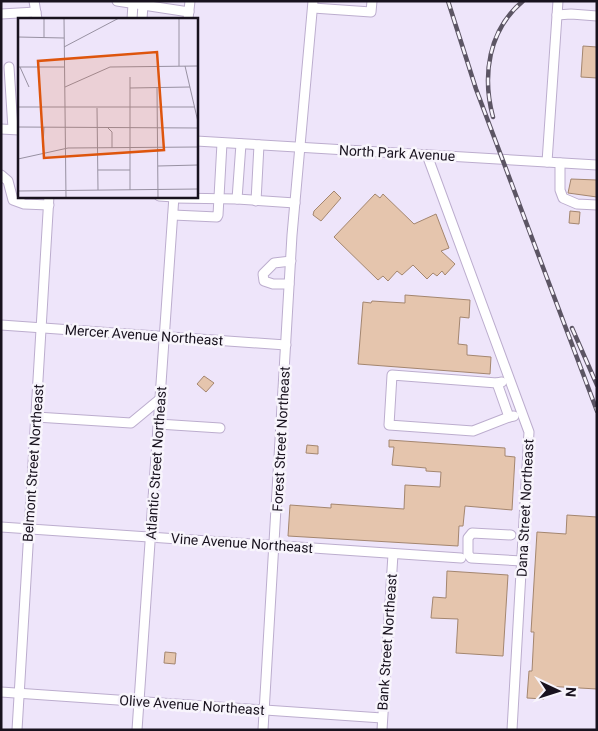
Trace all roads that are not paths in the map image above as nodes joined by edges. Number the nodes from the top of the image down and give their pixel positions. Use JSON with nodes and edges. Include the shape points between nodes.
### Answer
{"nodes":[{"id":1,"x":34,"y":1,"type":"edge"},
{"id":2,"x":117,"y":1,"type":"edge"},
{"id":3,"x":190,"y":1,"type":"edge"},
{"id":4,"x":372,"y":1,"type":"edge"},
{"id":5,"x":558,"y":1,"type":"edge"},
{"id":6,"x":133,"y":4,"type":"junction"},
{"id":7,"x":313,"y":4,"type":"edge"},
{"id":8,"x":143,"y":5,"type":"junction"},
{"id":9,"x":1,"y":14,"type":"edge"},
{"id":10,"x":557,"y":15,"type":"junction"},
{"id":11,"x":36,"y":16,"type":"edge"},
{"id":12,"x":188,"y":16,"type":"edge"},
{"id":13,"x":597,"y":16,"type":"edge"},
{"id":14,"x":132,"y":18,"type":"edge"},
{"id":15,"x":142,"y":18,"type":"edge"},
{"id":16,"x":10,"y":68,"type":"dead end"},
{"id":17,"x":16,"y":117,"type":"edge"},
{"id":18,"x":1,"y":129,"type":"edge"},
{"id":19,"x":16,"y":130,"type":"edge"},
{"id":20,"x":198,"y":141,"type":"edge"},
{"id":21,"x":222,"y":143,"type":"junction"},
{"id":22,"x":241,"y":144,"type":"junction"},
{"id":23,"x":259,"y":145,"type":"junction"},
{"id":24,"x":299,"y":148,"type":"junction"},
{"id":25,"x":427,"y":155,"type":"junction"},
{"id":26,"x":547,"y":162,"type":"junction"},
{"id":27,"x":560,"y":163,"type":"junction"},
{"id":28,"x":597,"y":165,"type":"edge"},
{"id":29,"x":1,"y":175,"type":"edge"},
{"id":30,"x":174,"y":198,"type":"edge"},
{"id":31,"x":196,"y":198,"type":"edge"},
{"id":32,"x":219,"y":199,"type":"junction"},
{"id":33,"x":237,"y":199,"type":"junction"},
{"id":34,"x":256,"y":200,"type":"junction"},
{"id":35,"x":49,"y":201,"type":"edge"},
{"id":36,"x":295,"y":203,"type":"junction"},
{"id":37,"x":597,"y":205,"type":"edge"},
{"id":38,"x":173,"y":215,"type":"junction"},
{"id":39,"x":291,"y":261,"type":"junction"},
{"id":40,"x":290,"y":284,"type":"junction"},
{"id":41,"x":1,"y":325,"type":"edge"},
{"id":42,"x":42,"y":328,"type":"junction"},
{"id":43,"x":165,"y":336,"type":"junction"},
{"id":44,"x":286,"y":344,"type":"junction"},
{"id":45,"x":510,"y":380,"type":"junction"},
{"id":46,"x":497,"y":383,"type":"junction"},
{"id":47,"x":160,"y":399,"type":"junction"},
{"id":48,"x":523,"y":413,"type":"junction"},
{"id":49,"x":36,"y":417,"type":"junction"},
{"id":50,"x":509,"y":417,"type":"junction"},
{"id":51,"x":158,"y":424,"type":"junction"},
{"id":52,"x":220,"y":428,"type":"dead end"},
{"id":53,"x":1,"y":527,"type":"edge"},
{"id":54,"x":29,"y":529,"type":"junction"},
{"id":55,"x":511,"y":535,"type":"dead end"},
{"id":56,"x":150,"y":536,"type":"junction"},
{"id":57,"x":274,"y":545,"type":"junction"},
{"id":58,"x":393,"y":554,"type":"junction"},
{"id":59,"x":461,"y":558,"type":"dead end"},
{"id":60,"x":522,"y":561,"type":"junction"},
{"id":61,"x":1,"y":692,"type":"edge"},
{"id":62,"x":19,"y":694,"type":"junction"},
{"id":63,"x":139,"y":702,"type":"junction"},
{"id":64,"x":264,"y":710,"type":"junction"},
{"id":65,"x":382,"y":718,"type":"junction"},
{"id":66,"x":17,"y":730,"type":"edge"},
{"id":67,"x":137,"y":730,"type":"edge"},
{"id":68,"x":263,"y":730,"type":"edge"},
{"id":69,"x":382,"y":730,"type":"edge"},
{"id":70,"x":512,"y":730,"type":"edge"}],
"edges":[{"from":1,"to":11,"type":"street"},
{"from":2,"to":6,"type":"street"},
{"from":3,"to":12,"type":"street"},
{"from":4,"to":7,"type":"street","via":[[371,12]]},
{"from":5,"to":10,"type":"street"},
{"from":6,"to":8,"type":"street"},
{"from":6,"to":14,"type":"street"},
{"from":7,"to":24,"type":"street","name":"Forest Street Northeast"},
{"from":8,"to":12,"type":"street"},
{"from":8,"to":15,"type":"street"},
{"from":9,"to":11,"type":"street"},
{"from":10,"to":13,"type":"street"},
{"from":10,"to":26,"type":"street"},
{"from":16,"to":17,"type":"street"},
{"from":17,"to":19,"type":"street"},
{"from":18,"to":19,"type":"street"},
{"from":20,"to":21,"type":"street","name":"North Park Avenue"},
{"from":21,"to":22,"type":"street","name":"North Park Avenue"},
{"from":21,"to":32,"type":"street"},
{"from":22,"to":23,"type":"street","name":"North Park Avenue"},
{"from":22,"to":33,"type":"street"},
{"from":23,"to":24,"type":"street","name":"North Park Avenue"},
{"from":23,"to":34,"type":"street"},
{"from":24,"to":25,"type":"street","name":"North Park Avenue"},
{"from":24,"to":36,"type":"street","name":"Forest Street Northeast"},
{"from":25,"to":26,"type":"street","name":"North Park Avenue"},
{"from":25,"to":45,"type":"street","name":"Dana Street Northeast"},
{"from":26,"to":27,"type":"street","name":"North Park Avenue"},
{"from":27,"to":28,"type":"street","name":"North Park Avenue"},
{"from":27,"to":37,"type":"street","via":[[563,198],[577,204]]},
{"from":29,"to":35,"type":"street","via":[[8,181],[13,200],[24,204]]},
{"from":30,"to":38,"type":"street","name":"Atlantic Street Northeast"},
{"from":31,"to":32,"type":"street"},
{"from":32,"to":33,"type":"street"},
{"from":32,"to":38,"type":"street","via":[[216,217]]},
{"from":33,"to":34,"type":"street"},
{"from":34,"to":36,"type":"street"},
{"from":35,"to":42,"type":"street","name":"Belmont Street Northeast"},
{"from":36,"to":39,"type":"street","name":"Forest Street Northeast"},
{"from":38,"to":43,"type":"street","name":"Atlantic Street Northeast"},
{"from":39,"to":40,"type":"street","name":"Forest Street Northeast"},
{"from":39,"to":40,"type":"street","via":[[274,263],[263,274],[264,281],[268,283]]},
{"from":40,"to":44,"type":"street","name":"Forest Street Northeast"},
{"from":41,"to":42,"type":"street","name":"Mercer Avenue Northeast"},
{"from":42,"to":43,"type":"street","name":"Mercer Avenue Northeast"},
{"from":42,"to":49,"type":"street","name":"Belmont Street Northeast"},
{"from":43,"to":44,"type":"street","name":"Mercer Avenue Northeast"},
{"from":43,"to":47,"type":"street","name":"Atlantic Street Northeast"},
{"from":44,"to":57,"type":"street","name":"Forest Street Northeast"},
{"from":45,"to":46,"type":"street"},
{"from":45,"to":48,"type":"street","name":"Dana Street Northeast"},
{"from":46,"to":50,"type":"street"},
{"from":46,"to":50,"type":"street","via":[[392,375],[389,425],[473,431]]},
{"from":47,"to":49,"type":"street","via":[[131,423]]},
{"from":47,"to":51,"type":"street","name":"Atlantic Street Northeast"},
{"from":48,"to":50,"type":"street"},
{"from":48,"to":60,"type":"street","name":"Dana Street Northeast","via":[[529,444]]},
{"from":49,"to":54,"type":"street","name":"Belmont Street Northeast"},
{"from":51,"to":52,"type":"street"},
{"from":51,"to":56,"type":"street","name":"Atlantic Street Northeast"},
{"from":53,"to":54,"type":"street","name":"Vine Avenue Northeast"},
{"from":54,"to":56,"type":"street","name":"Vine Avenue Northeast"},
{"from":54,"to":62,"type":"street","name":"Belmont Street Northeast"},
{"from":55,"to":60,"type":"street","via":[[472,533],[468,538],[469,557]]},
{"from":56,"to":57,"type":"street","name":"Vine Avenue Northeast"},
{"from":56,"to":63,"type":"street","name":"Atlantic Street Northeast"},
{"from":57,"to":58,"type":"street","name":"Vine Avenue Northeast"},
{"from":57,"to":64,"type":"street","name":"Forest Street Northeast"},
{"from":58,"to":59,"type":"street","name":"Vine Avenue Northeast"},
{"from":58,"to":65,"type":"street","name":"Bank Street Northeast"},
{"from":60,"to":70,"type":"street","name":"Dana Street Northeast"},
{"from":61,"to":62,"type":"street","name":"Olive Avenue Northeast"},
{"from":62,"to":63,"type":"street","name":"Olive Avenue Northeast"},
{"from":62,"to":66,"type":"street","name":"Belmont Street Northeast"},
{"from":63,"to":64,"type":"street","name":"Olive Avenue Northeast"},
{"from":63,"to":67,"type":"street","name":"Atlantic Street Northeast"},
{"from":64,"to":65,"type":"street","name":"Olive Avenue Northeast"},
{"from":64,"to":68,"type":"street","name":"Forest Street Northeast"},
{"from":65,"to":69,"type":"street","name":"Bank Street Northeast"}]}
